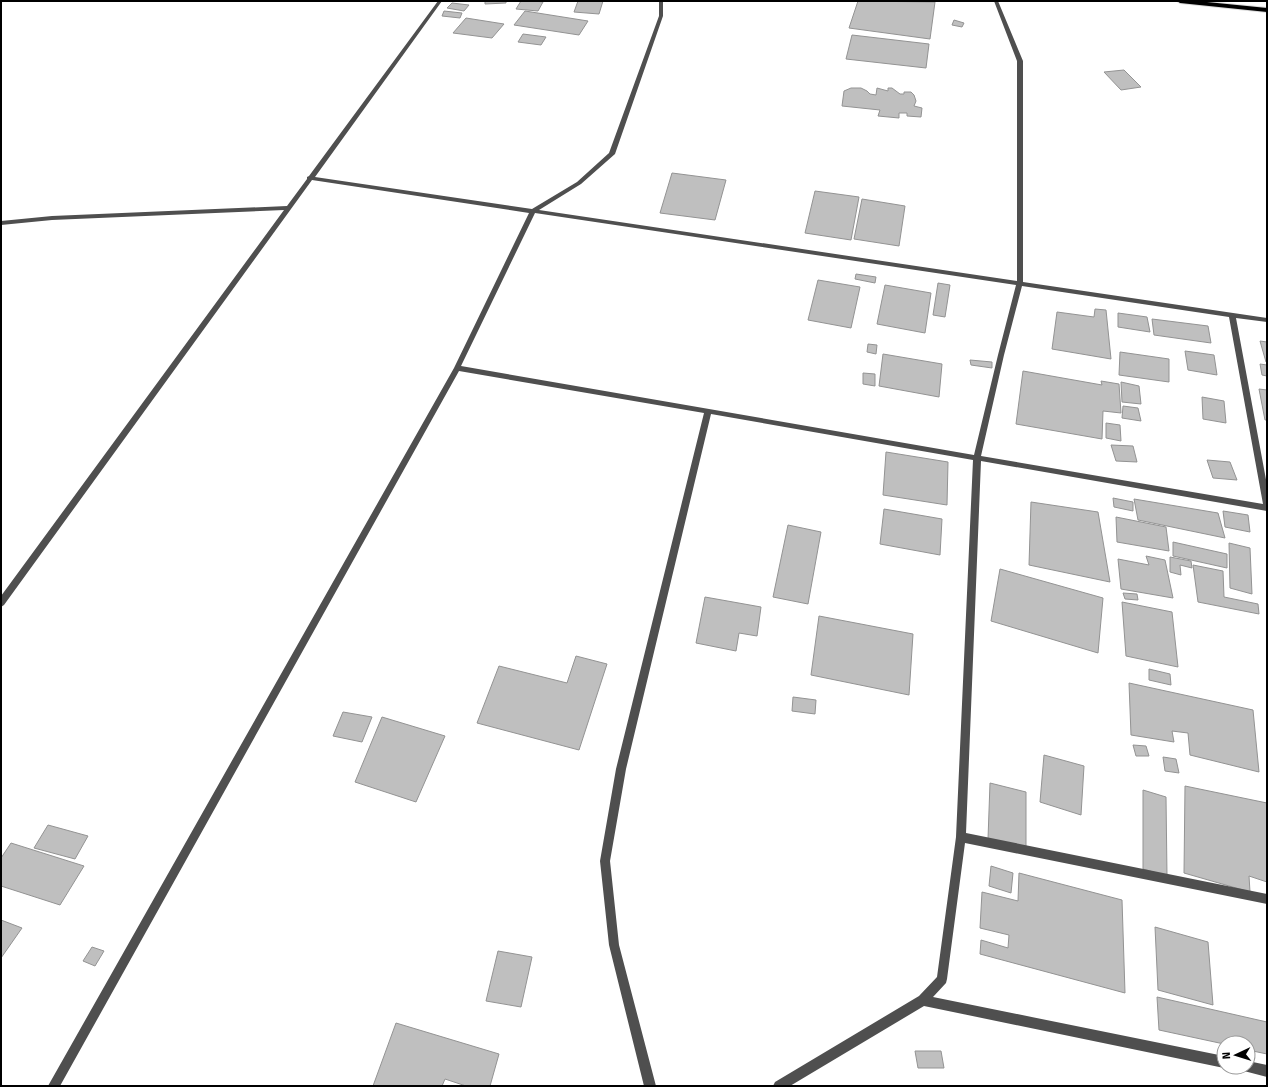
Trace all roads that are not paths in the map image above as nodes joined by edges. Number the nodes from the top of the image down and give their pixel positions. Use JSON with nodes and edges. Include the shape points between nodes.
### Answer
{"nodes":[{"id":1,"x":440,"y":1,"type":"edge"},
{"id":2,"x":661,"y":1,"type":"edge"},
{"id":3,"x":996,"y":1,"type":"edge"},
{"id":4,"x":1180,"y":1,"type":"edge"},
{"id":5,"x":1267,"y":10,"type":"edge"},
{"id":6,"x":309,"y":178,"type":"junction"},
{"id":7,"x":288,"y":208,"type":"junction"},
{"id":8,"x":533,"y":211,"type":"junction"},
{"id":9,"x":1,"y":223,"type":"edge"},
{"id":10,"x":1020,"y":283,"type":"junction"},
{"id":11,"x":1232,"y":315,"type":"junction"},
{"id":12,"x":1267,"y":320,"type":"edge"},
{"id":13,"x":457,"y":368,"type":"junction"},
{"id":14,"x":708,"y":412,"type":"junction"},
{"id":15,"x":977,"y":458,"type":"junction"},
{"id":16,"x":1267,"y":507,"type":"edge"},
{"id":17,"x":1,"y":603,"type":"edge"},
{"id":18,"x":961,"y":837,"type":"junction"},
{"id":19,"x":1267,"y":899,"type":"edge"},
{"id":20,"x":923,"y":1000,"type":"junction"},
{"id":21,"x":1216,"y":1060,"type":"edge"},
{"id":22,"x":1256,"y":1069,"type":"edge"},
{"id":23,"x":1267,"y":1071,"type":"edge"},
{"id":24,"x":54,"y":1086,"type":"edge"},
{"id":25,"x":650,"y":1086,"type":"edge"},
{"id":26,"x":779,"y":1086,"type":"edge"}],
"edges":[{"from":1,"to":6,"type":"street"},
{"from":2,"to":8,"type":"street","via":[[661,16],[612,154],[579,183]]},
{"from":3,"to":10,"type":"street","via":[[1020,61]]},
{"from":4,"to":5,"type":"main road"},
{"from":6,"to":7,"type":"street"},
{"from":6,"to":8,"type":"street"},
{"from":7,"to":9,"type":"street","via":[[52,218]]},
{"from":7,"to":17,"type":"street"},
{"from":8,"to":10,"type":"street"},
{"from":8,"to":13,"type":"street"},
{"from":10,"to":11,"type":"street"},
{"from":10,"to":15,"type":"street"},
{"from":11,"to":12,"type":"street"},
{"from":11,"to":16,"type":"street"},
{"from":13,"to":14,"type":"street"},
{"from":13,"to":24,"type":"street"},
{"from":14,"to":15,"type":"street"},
{"from":14,"to":25,"type":"street","via":[[621,769],[605,861],[614,945]]},
{"from":15,"to":16,"type":"street"},
{"from":15,"to":18,"type":"street"},
{"from":18,"to":19,"type":"street"},
{"from":18,"to":20,"type":"street","via":[[942,979]]},
{"from":20,"to":21,"type":"street"},
{"from":20,"to":26,"type":"street"},
{"from":22,"to":23,"type":"street"}]}
